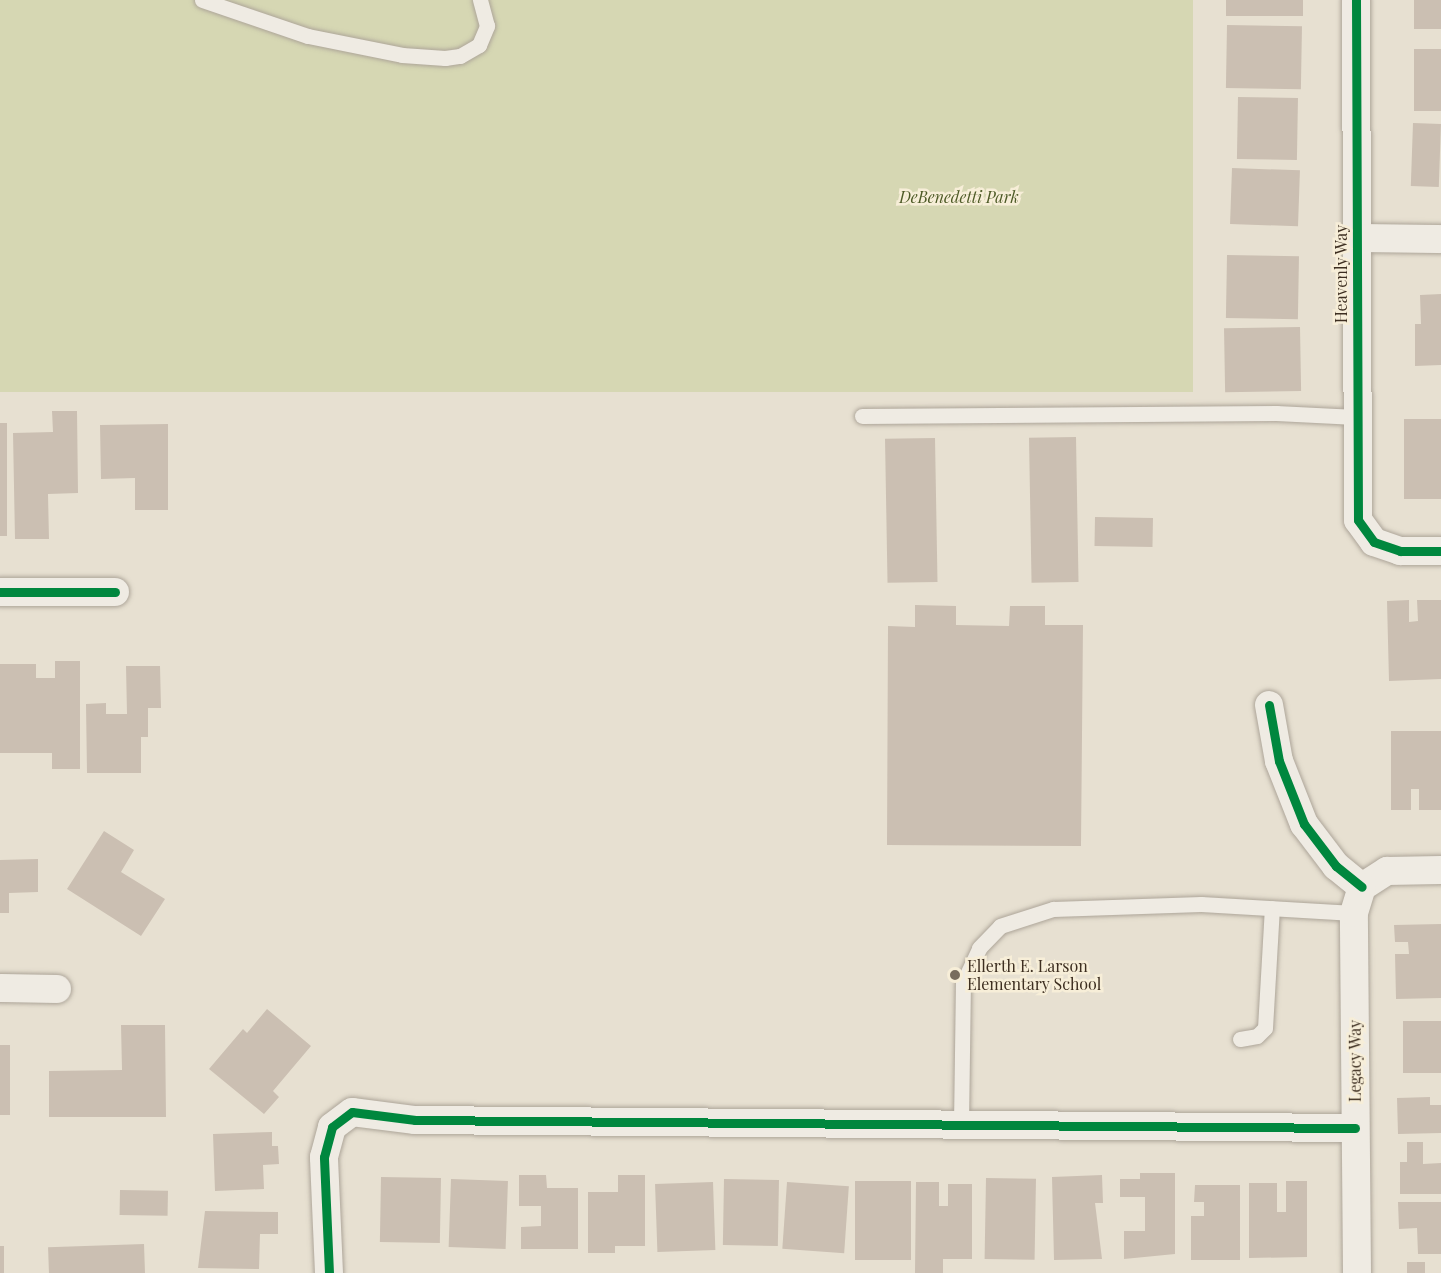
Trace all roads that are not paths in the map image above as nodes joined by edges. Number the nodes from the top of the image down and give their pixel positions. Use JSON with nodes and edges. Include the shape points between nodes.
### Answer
{"nodes":[{"id":1,"x":202,"y":0,"type":"edge"},
{"id":2,"x":480,"y":0,"type":"edge"},
{"id":3,"x":1356,"y":0,"type":"edge"},
{"id":4,"x":1357,"y":238,"type":"junction"},
{"id":5,"x":1441,"y":239,"type":"edge"},
{"id":6,"x":862,"y":416,"type":"dead end"},
{"id":7,"x":1356,"y":417,"type":"junction"},
{"id":8,"x":1441,"y":551,"type":"edge"},
{"id":9,"x":0,"y":592,"type":"edge"},
{"id":10,"x":115,"y":592,"type":"dead end"},
{"id":11,"x":1269,"y":705,"type":"dead end"},
{"id":12,"x":1441,"y":870,"type":"edge"},
{"id":13,"x":1358,"y":900,"type":"junction"},
{"id":14,"x":1272,"y":908,"type":"junction"},
{"id":15,"x":0,"y":988,"type":"edge"},
{"id":16,"x":57,"y":988,"type":"dead end"},
{"id":17,"x":1240,"y":1039,"type":"dead end"},
{"id":18,"x":961,"y":1124,"type":"junction"},
{"id":19,"x":1355,"y":1128,"type":"junction"},
{"id":20,"x":329,"y":1273,"type":"edge"},
{"id":21,"x":1357,"y":1273,"type":"edge"}],
"edges":[{"from":1,"to":2,"type":"lane","via":[[309,36],[402,55],[446,58],[460,56],[479,45],[488,26]]},
{"from":3,"to":4,"type":"street","name":"Heavenly Way"},
{"from":4,"to":5,"type":"street"},
{"from":4,"to":7,"type":"street","name":"Heavenly Way"},
{"from":6,"to":7,"type":"lane"},
{"from":7,"to":8,"type":"street","name":"Heavenly Way","via":[[1358,520],[1374,542],[1400,551]]},
{"from":9,"to":10,"type":"street"},
{"from":11,"to":13,"type":"street","via":[[1279,761],[1304,824]]},
{"from":12,"to":13,"type":"street","via":[[1388,871]]},
{"from":13,"to":14,"type":"lane"},
{"from":13,"to":19,"type":"street","name":"Legacy Way"},
{"from":14,"to":17,"type":"lane","via":[[1265,1028],[1257,1036]]},
{"from":14,"to":18,"type":"lane","via":[[1201,904],[1053,909],[1000,926],[979,948],[963,983]]},
{"from":15,"to":16,"type":"street"},
{"from":18,"to":19,"type":"street"},
{"from":18,"to":20,"type":"street","via":[[415,1120],[352,1112],[332,1127],[324,1157]]},
{"from":19,"to":21,"type":"street","name":"Legacy Way"}]}
